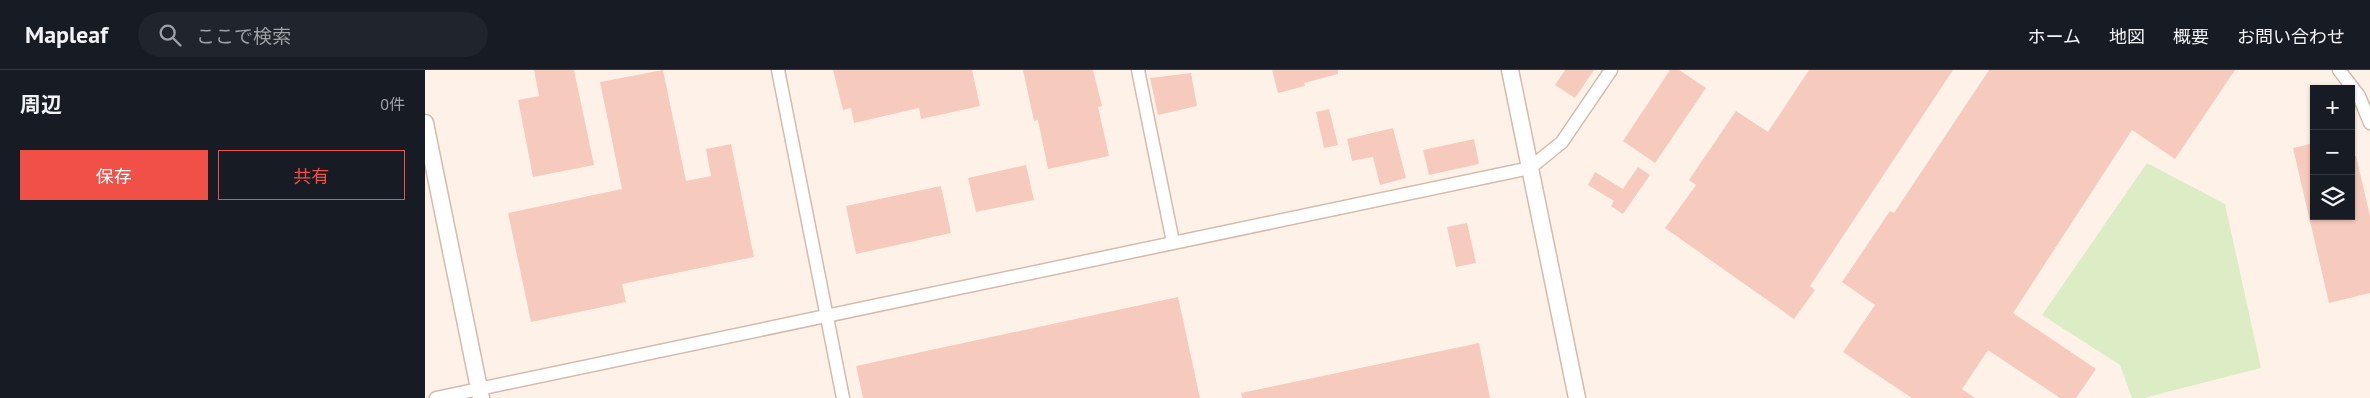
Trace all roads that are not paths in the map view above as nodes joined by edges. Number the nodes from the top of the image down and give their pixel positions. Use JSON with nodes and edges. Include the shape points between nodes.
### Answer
{"nodes":[{"id":1,"x":777,"y":70,"type":"edge"},
{"id":2,"x":1138,"y":70,"type":"edge"},
{"id":3,"x":1510,"y":70,"type":"edge"},
{"id":4,"x":1611,"y":70,"type":"edge"},
{"id":5,"x":2339,"y":70,"type":"edge"},
{"id":6,"x":425,"y":123,"type":"edge"},
{"id":7,"x":2370,"y":123,"type":"edge"},
{"id":8,"x":1530,"y":168,"type":"junction"},
{"id":9,"x":1173,"y":242,"type":"junction"},
{"id":10,"x":826,"y":317,"type":"junction"},
{"id":11,"x":481,"y":393,"type":"edge"},
{"id":12,"x":436,"y":398,"type":"edge"},
{"id":13,"x":843,"y":398,"type":"edge"},
{"id":14,"x":1577,"y":398,"type":"edge"}],
"edges":[{"from":1,"to":10,"type":"street"},
{"from":2,"to":9,"type":"street"},
{"from":3,"to":8,"type":"street"},
{"from":4,"to":8,"type":"street","via":[[1561,142]]},
{"from":5,"to":7,"type":"street","via":[[2359,96]]},
{"from":6,"to":11,"type":"street"},
{"from":8,"to":9,"type":"street"},
{"from":8,"to":14,"type":"street"},
{"from":9,"to":10,"type":"street"},
{"from":10,"to":11,"type":"street"},
{"from":10,"to":13,"type":"street"},
{"from":11,"to":12,"type":"street"}]}
